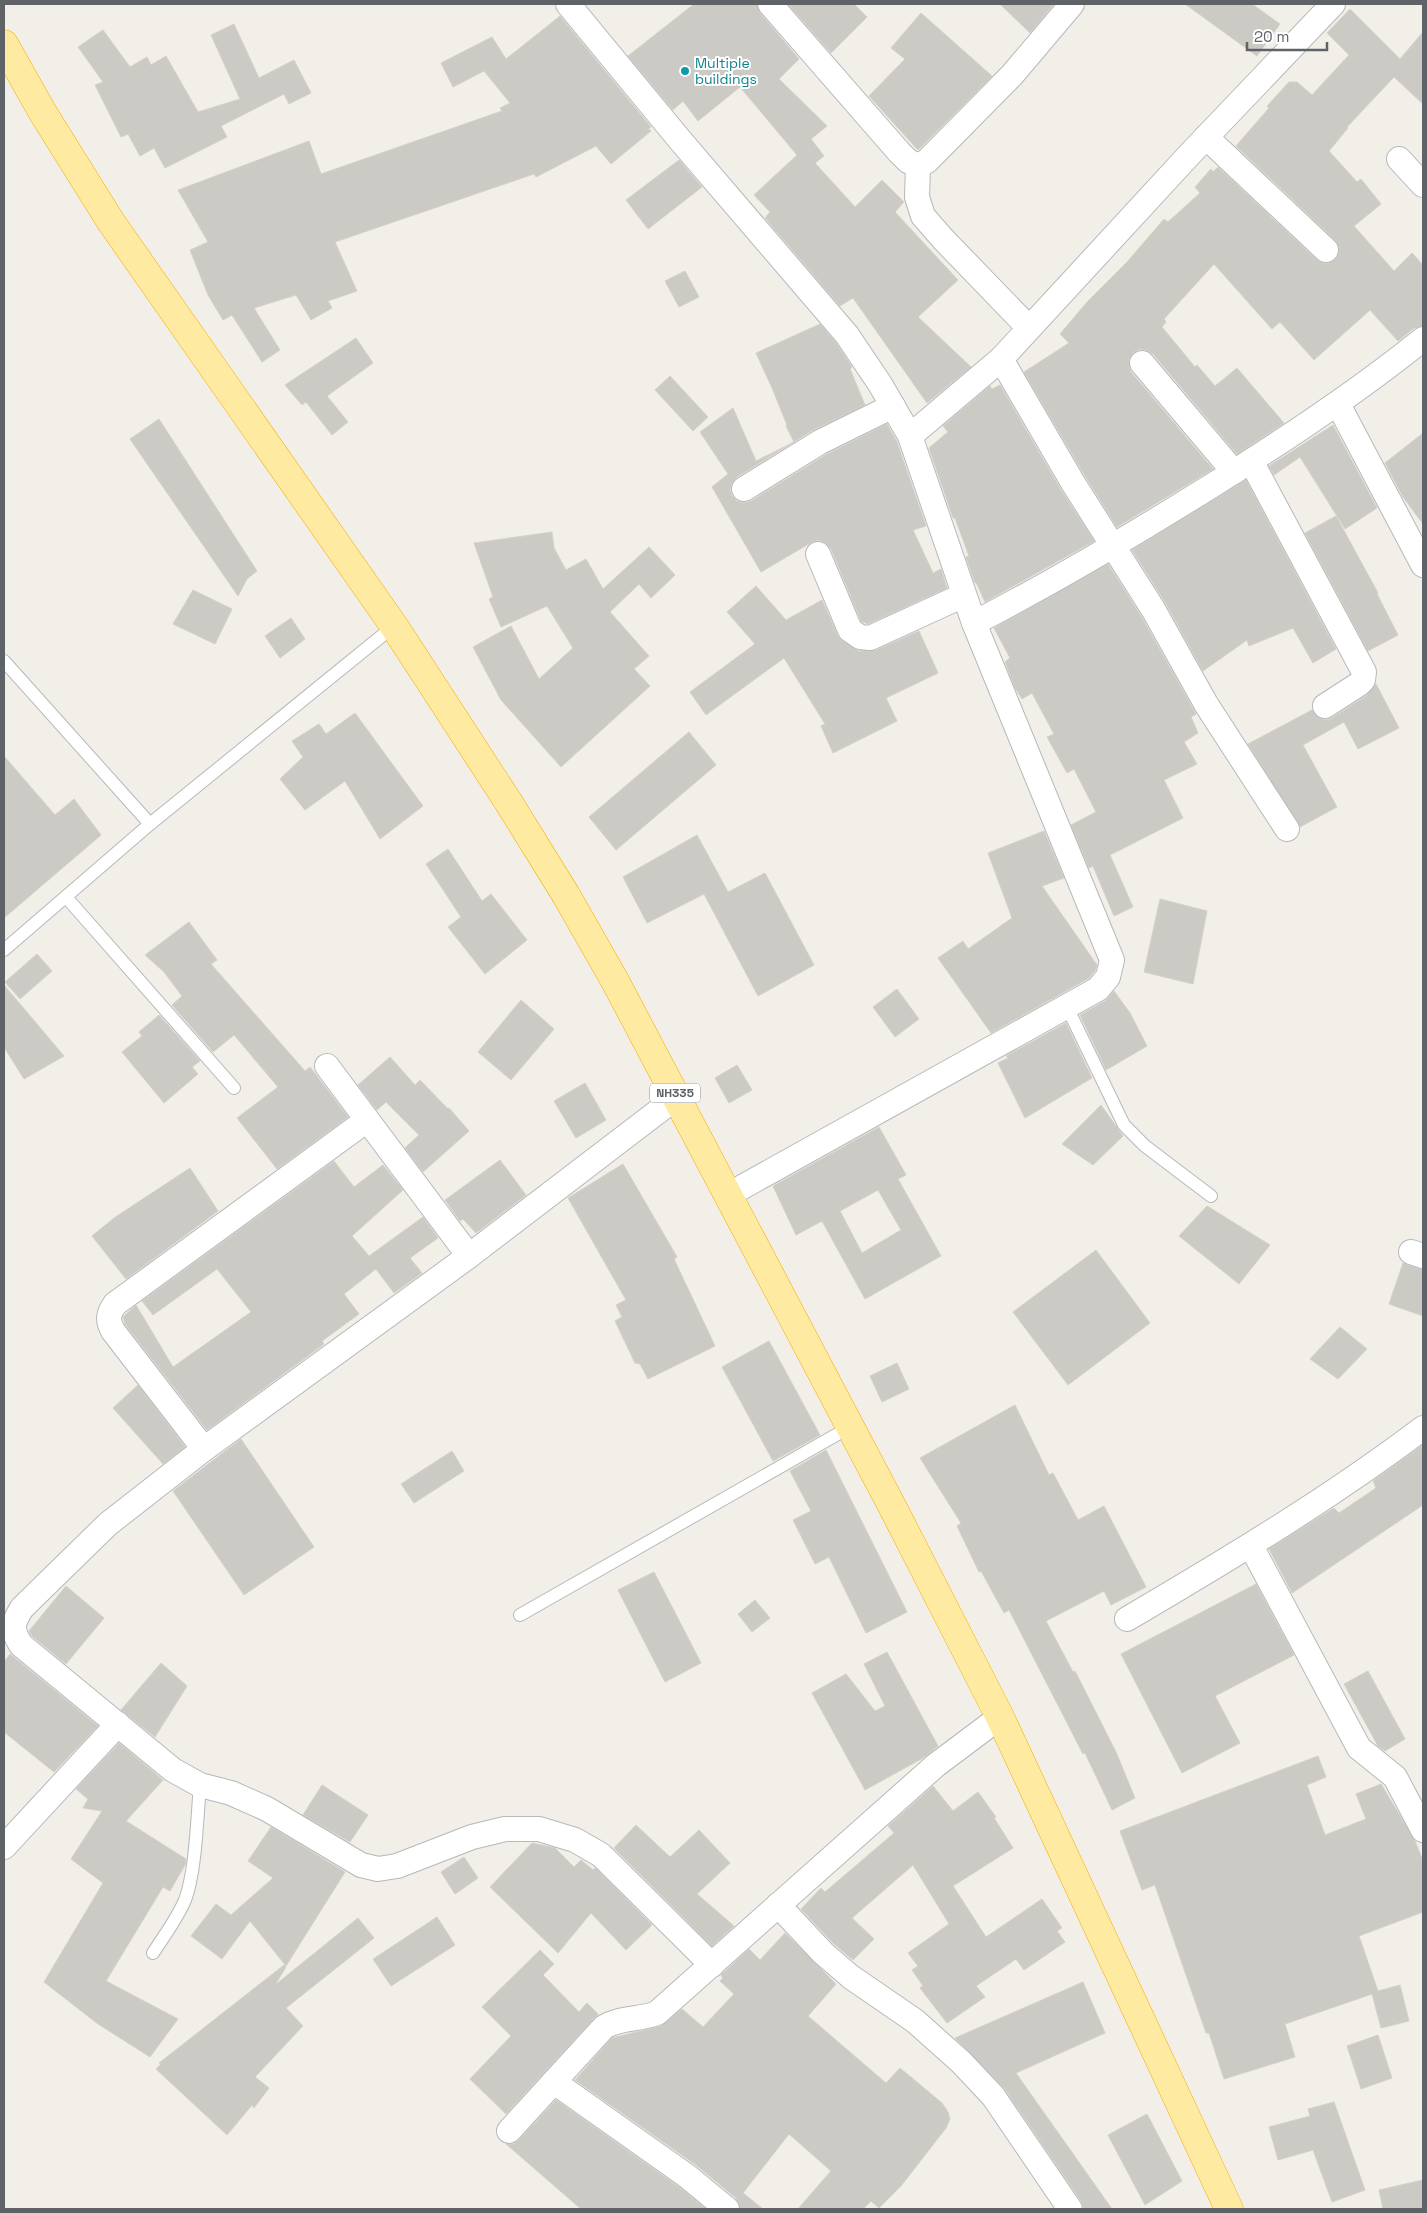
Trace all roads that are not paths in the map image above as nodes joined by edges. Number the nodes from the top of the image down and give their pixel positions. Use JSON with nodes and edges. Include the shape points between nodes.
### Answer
{"nodes":[{"id":1,"x":568,"y":4,"type":"edge"},
{"id":2,"x":770,"y":4,"type":"edge"},
{"id":3,"x":1072,"y":4,"type":"edge"},
{"id":4,"x":1333,"y":4,"type":"edge"},
{"id":5,"x":4,"y":44,"type":"edge"},
{"id":6,"x":1206,"y":137,"type":"junction"},
{"id":7,"x":1399,"y":159,"type":"dead end"},
{"id":8,"x":918,"y":166,"type":"junction"},
{"id":9,"x":1423,"y":185,"type":"edge"},
{"id":10,"x":1326,"y":250,"type":"dead end"},
{"id":11,"x":1029,"y":328,"type":"junction"},
{"id":12,"x":1423,"y":339,"type":"edge"},
{"id":13,"x":1001,"y":359,"type":"junction"},
{"id":14,"x":1142,"y":362,"type":"dead end"},
{"id":15,"x":1338,"y":404,"type":"junction"},
{"id":16,"x":893,"y":406,"type":"junction"},
{"id":17,"x":910,"y":436,"type":"junction"},
{"id":18,"x":1242,"y":466,"type":"junction"},
{"id":19,"x":744,"y":489,"type":"dead end"},
{"id":20,"x":1114,"y":547,"type":"junction"},
{"id":21,"x":818,"y":554,"type":"dead end"},
{"id":22,"x":1423,"y":564,"type":"edge"},
{"id":23,"x":964,"y":595,"type":"junction"},
{"id":24,"x":974,"y":623,"type":"junction"},
{"id":25,"x":394,"y":626,"type":"junction"},
{"id":26,"x":4,"y":661,"type":"edge"},
{"id":27,"x":1325,"y":706,"type":"dead end"},
{"id":28,"x":150,"y":824,"type":"junction"},
{"id":29,"x":1287,"y":829,"type":"dead end"},
{"id":30,"x":66,"y":897,"type":"junction"},
{"id":31,"x":4,"y":950,"type":"edge"},
{"id":32,"x":1067,"y":1007,"type":"junction"},
{"id":33,"x":327,"y":1066,"type":"dead end"},
{"id":34,"x":234,"y":1088,"type":"dead end"},
{"id":35,"x":678,"y":1097,"type":"junction"},
{"id":36,"x":367,"y":1120,"type":"junction"},
{"id":37,"x":728,"y":1195,"type":"junction"},
{"id":38,"x":1211,"y":1196,"type":"dead end"},
{"id":39,"x":470,"y":1256,"type":"junction"},
{"id":40,"x":850,"y":1427,"type":"junction"},
{"id":41,"x":1423,"y":1428,"type":"edge"},
{"id":42,"x":204,"y":1448,"type":"junction"},
{"id":43,"x":1251,"y":1546,"type":"junction"},
{"id":44,"x":520,"y":1615,"type":"dead end"},
{"id":45,"x":1127,"y":1619,"type":"dead end"},
{"id":46,"x":1000,"y":1718,"type":"junction"},
{"id":47,"x":118,"y":1724,"type":"junction"},
{"id":48,"x":200,"y":1785,"type":"junction"},
{"id":49,"x":1423,"y":1830,"type":"edge"},
{"id":50,"x":4,"y":1845,"type":"edge"},
{"id":51,"x":778,"y":1905,"type":"junction"},
{"id":52,"x":153,"y":1953,"type":"dead end"},
{"id":53,"x":712,"y":1965,"type":"junction"},
{"id":54,"x":554,"y":2082,"type":"junction"},
{"id":55,"x":509,"y":2131,"type":"dead end"},
{"id":56,"x":728,"y":2209,"type":"edge"},
{"id":57,"x":1070,"y":2209,"type":"edge"},
{"id":58,"x":1229,"y":2209,"type":"edge"}],
"edges":[{"from":1,"to":16,"type":"street","via":[[847,335]]},
{"from":2,"to":8,"type":"street","via":[[899,152]]},
{"from":3,"to":8,"type":"street","via":[[1012,75],[927,161]]},
{"from":4,"to":6,"type":"street"},
{"from":5,"to":25,"type":"highway","number":"NH335","via":[[111,222]]},
{"from":6,"to":10,"type":"street"},
{"from":6,"to":11,"type":"street"},
{"from":7,"to":9,"type":"street"},
{"from":8,"to":11,"type":"street","via":[[917,197],[924,216]]},
{"from":11,"to":13,"type":"street"},
{"from":12,"to":15,"type":"street"},
{"from":13,"to":17,"type":"street"},
{"from":13,"to":20,"type":"street"},
{"from":14,"to":18,"type":"street"},
{"from":15,"to":18,"type":"street"},
{"from":15,"to":22,"type":"street"},
{"from":16,"to":17,"type":"street"},
{"from":16,"to":19,"type":"street","via":[[805,451]]},
{"from":17,"to":23,"type":"street"},
{"from":18,"to":20,"type":"street"},
{"from":18,"to":27,"type":"street","via":[[1364,672],[1359,684]]},
{"from":20,"to":24,"type":"street"},
{"from":20,"to":29,"type":"street","via":[[1206,704]]},
{"from":21,"to":23,"type":"street","via":[[850,630],[860,637],[870,638]]},
{"from":23,"to":24,"type":"street"},
{"from":24,"to":32,"type":"street","via":[[1112,960],[1108,977],[1098,990]]},
{"from":25,"to":28,"type":"lane"},
{"from":25,"to":35,"type":"highway","number":"NH335","via":[[566,895]]},
{"from":26,"to":28,"type":"lane"},
{"from":28,"to":30,"type":"lane"},
{"from":30,"to":31,"type":"lane"},
{"from":30,"to":34,"type":"lane"},
{"from":32,"to":37,"type":"street"},
{"from":32,"to":38,"type":"lane","via":[[1124,1124],[1145,1146]]},
{"from":33,"to":36,"type":"street"},
{"from":35,"to":37,"type":"highway","number":"NH335"},
{"from":35,"to":39,"type":"street"},
{"from":36,"to":39,"type":"street"},
{"from":36,"to":42,"type":"street","via":[[115,1304],[108,1314],[113,1331]]},
{"from":37,"to":40,"type":"highway","number":"NH335"},
{"from":39,"to":42,"type":"street"},
{"from":40,"to":44,"type":"lane"},
{"from":40,"to":46,"type":"highway","number":"NH335"},
{"from":41,"to":43,"type":"street"},
{"from":42,"to":47,"type":"street","via":[[108,1524],[22,1608],[14,1620],[14,1634],[21,1646]]},
{"from":43,"to":45,"type":"street"},
{"from":43,"to":49,"type":"street","via":[[1360,1748],[1395,1777]]},
{"from":46,"to":51,"type":"street","via":[[936,1765]]},
{"from":46,"to":58,"type":"highway","number":"NH335"},
{"from":47,"to":48,"type":"street","via":[[173,1770]]},
{"from":47,"to":50,"type":"street"},
{"from":48,"to":52,"type":"lane","via":[[191,1878],[176,1917]]},
{"from":48,"to":53,"type":"street","via":[[231,1793],[267,1809],[361,1865],[378,1869],[397,1866],[472,1836],[505,1829],[539,1829],[575,1840],[601,1856]]},
{"from":51,"to":53,"type":"street"},
{"from":51,"to":57,"type":"street","via":[[823,1953],[851,1977],[915,2021],[967,2068],[993,2096]]},
{"from":53,"to":54,"type":"street","via":[[657,2013],[644,2018],[614,2021],[604,2027]]},
{"from":54,"to":55,"type":"street"},
{"from":54,"to":56,"type":"street"}]}
